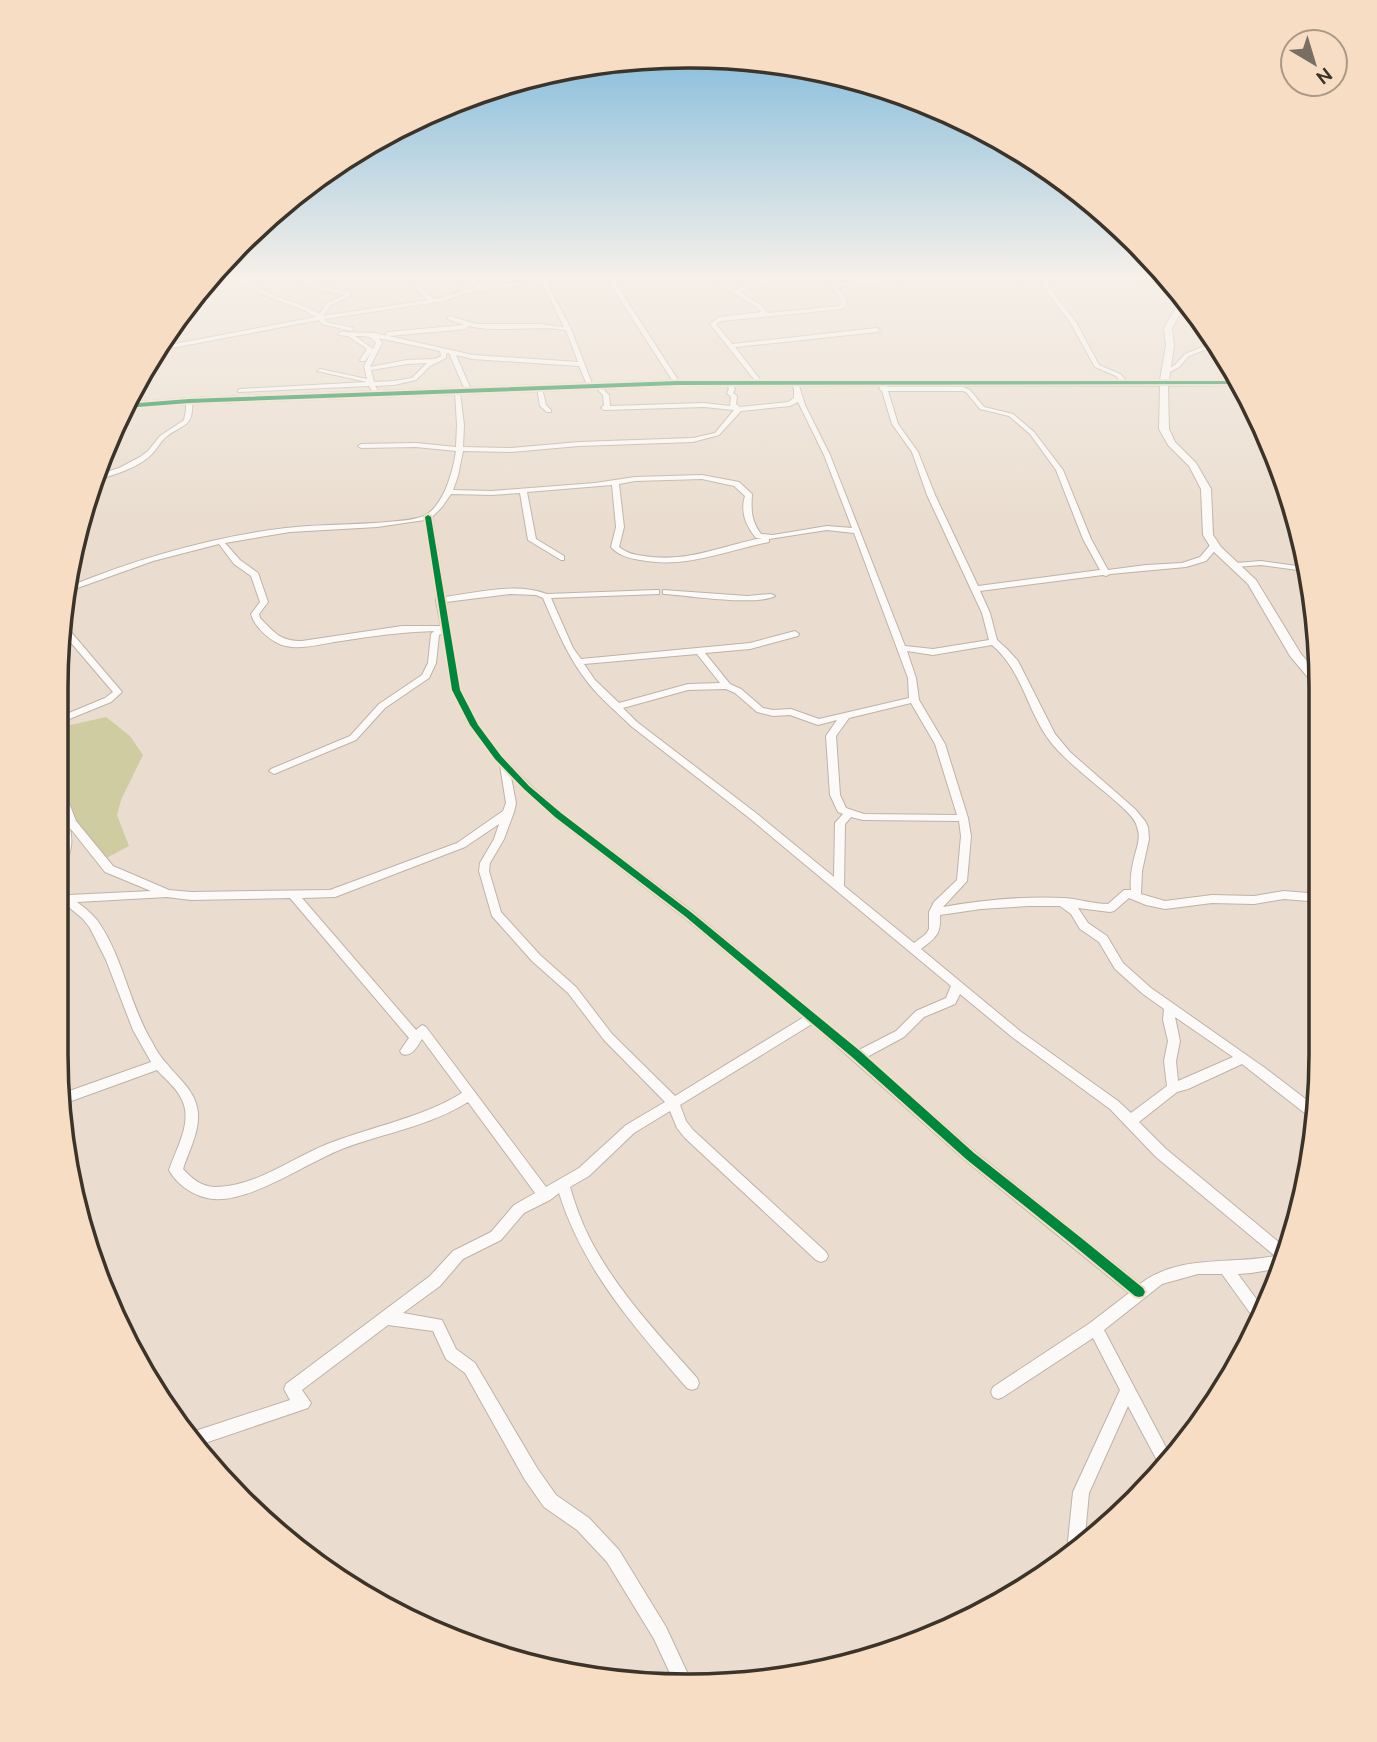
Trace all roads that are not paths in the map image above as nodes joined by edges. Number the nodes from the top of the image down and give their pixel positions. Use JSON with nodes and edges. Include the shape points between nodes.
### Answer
{"nodes":[{"id":1,"x":364,"y":360,"type":"edge"},
{"id":2,"x":370,"y":360,"type":"edge"},
{"id":3,"x":437,"y":360,"type":"edge"},
{"id":4,"x":440,"y":360,"type":"edge"},
{"id":5,"x":456,"y":360,"type":"edge"},
{"id":6,"x":523,"y":360,"type":"edge"},
{"id":7,"x":581,"y":360,"type":"edge"},
{"id":8,"x":663,"y":360,"type":"edge"},
{"id":9,"x":741,"y":360,"type":"edge"},
{"id":10,"x":1094,"y":360,"type":"edge"},
{"id":11,"x":1168,"y":360,"type":"edge"},
{"id":12,"x":1182,"y":360,"type":"edge"},
{"id":13,"x":434,"y":362,"type":"junction"},
{"id":14,"x":582,"y":364,"type":"junction"},
{"id":15,"x":368,"y":369,"type":"junction"},
{"id":16,"x":320,"y":371,"type":"dead end"},
{"id":17,"x":1165,"y":378,"type":"junction"},
{"id":18,"x":372,"y":382,"type":"junction"},
{"id":19,"x":729,"y":382,"type":"junction"},
{"id":20,"x":759,"y":382,"type":"junction"},
{"id":21,"x":1228,"y":382,"type":"edge"},
{"id":22,"x":677,"y":383,"type":"junction"},
{"id":23,"x":1126,"y":383,"type":"junction"},
{"id":24,"x":882,"y":385,"type":"junction"},
{"id":25,"x":593,"y":386,"type":"junction"},
{"id":26,"x":796,"y":386,"type":"junction"},
{"id":27,"x":539,"y":388,"type":"junction"},
{"id":28,"x":240,"y":390,"type":"dead end"},
{"id":29,"x":469,"y":392,"type":"junction"},
{"id":30,"x":457,"y":393,"type":"junction"},
{"id":31,"x":379,"y":395,"type":"junction"},
{"id":32,"x":189,"y":401,"type":"junction"},
{"id":33,"x":136,"y":406,"type":"edge"},
{"id":34,"x":739,"y":409,"type":"junction"},
{"id":35,"x":549,"y":411,"type":"dead end"},
{"id":36,"x":657,"y":443,"type":"junction"},
{"id":37,"x":361,"y":446,"type":"dead end"},
{"id":38,"x":459,"y":449,"type":"junction"},
{"id":39,"x":659,"y":454,"type":"dead end"},
{"id":40,"x":106,"y":475,"type":"edge"},
{"id":41,"x":615,"y":482,"type":"junction"},
{"id":42,"x":523,"y":490,"type":"junction"},
{"id":43,"x":448,"y":492,"type":"junction"},
{"id":44,"x":428,"y":517,"type":"junction"},
{"id":45,"x":855,"y":531,"type":"junction"},
{"id":46,"x":766,"y":540,"type":"dead end"},
{"id":47,"x":221,"y":542,"type":"junction"},
{"id":48,"x":1214,"y":545,"type":"junction"},
{"id":49,"x":561,"y":558,"type":"dead end"},
{"id":50,"x":1236,"y":565,"type":"junction"},
{"id":51,"x":1297,"y":568,"type":"edge"},
{"id":52,"x":1106,"y":573,"type":"junction"},
{"id":53,"x":77,"y":586,"type":"edge"},
{"id":54,"x":974,"y":589,"type":"junction"},
{"id":55,"x":546,"y":596,"type":"junction"},
{"id":56,"x":771,"y":596,"type":"dead end"},
{"id":57,"x":440,"y":600,"type":"junction"},
{"id":58,"x":444,"y":628,"type":"junction"},
{"id":59,"x":794,"y":634,"type":"dead end"},
{"id":60,"x":71,"y":637,"type":"edge"},
{"id":61,"x":995,"y":642,"type":"junction"},
{"id":62,"x":901,"y":648,"type":"junction"},
{"id":63,"x":700,"y":652,"type":"junction"},
{"id":64,"x":578,"y":662,"type":"junction"},
{"id":65,"x":1308,"y":670,"type":"edge"},
{"id":66,"x":727,"y":686,"type":"junction"},
{"id":67,"x":914,"y":700,"type":"junction"},
{"id":68,"x":616,"y":707,"type":"junction"},
{"id":69,"x":846,"y":715,"type":"junction"},
{"id":70,"x":68,"y":716,"type":"edge"},
{"id":71,"x":503,"y":763,"type":"junction"},
{"id":72,"x":274,"y":771,"type":"dead end"},
{"id":73,"x":509,"y":812,"type":"junction"},
{"id":74,"x":848,"y":814,"type":"junction"},
{"id":75,"x":68,"y":816,"type":"edge"},
{"id":76,"x":963,"y":818,"type":"junction"},
{"id":77,"x":839,"y":887,"type":"junction"},
{"id":78,"x":168,"y":894,"type":"junction"},
{"id":79,"x":293,"y":895,"type":"junction"},
{"id":80,"x":1136,"y":895,"type":"junction"},
{"id":81,"x":1309,"y":897,"type":"edge"},
{"id":82,"x":68,"y":898,"type":"edge"},
{"id":83,"x":1060,"y":902,"type":"junction"},
{"id":84,"x":68,"y":903,"type":"edge"},
{"id":85,"x":934,"y":912,"type":"junction"},
{"id":86,"x":915,"y":948,"type":"junction"},
{"id":87,"x":957,"y":985,"type":"junction"},
{"id":88,"x":1170,"y":1008,"type":"junction"},
{"id":89,"x":811,"y":1018,"type":"junction"},
{"id":90,"x":415,"y":1037,"type":"junction"},
{"id":91,"x":406,"y":1051,"type":"dead end"},
{"id":92,"x":858,"y":1056,"type":"junction"},
{"id":93,"x":1243,"y":1058,"type":"junction"},
{"id":94,"x":159,"y":1063,"type":"junction"},
{"id":95,"x":1173,"y":1088,"type":"junction"},
{"id":96,"x":470,"y":1094,"type":"junction"},
{"id":97,"x":70,"y":1096,"type":"edge"},
{"id":98,"x":673,"y":1102,"type":"junction"},
{"id":99,"x":1306,"y":1107,"type":"edge"},
{"id":100,"x":1130,"y":1121,"type":"junction"},
{"id":101,"x":563,"y":1185,"type":"junction"},
{"id":102,"x":545,"y":1196,"type":"junction"},
{"id":103,"x":1276,"y":1252,"type":"edge"},
{"id":104,"x":821,"y":1256,"type":"dead end"},
{"id":105,"x":1273,"y":1261,"type":"edge"},
{"id":106,"x":1227,"y":1269,"type":"junction"},
{"id":107,"x":1139,"y":1292,"type":"junction"},
{"id":108,"x":1254,"y":1308,"type":"edge"},
{"id":109,"x":387,"y":1318,"type":"junction"},
{"id":110,"x":1095,"y":1328,"type":"junction"},
{"id":111,"x":692,"y":1383,"type":"dead end"},
{"id":112,"x":1128,"y":1389,"type":"junction"},
{"id":113,"x":998,"y":1392,"type":"dead end"},
{"id":114,"x":201,"y":1437,"type":"edge"},
{"id":115,"x":1162,"y":1454,"type":"edge"},
{"id":116,"x":1077,"y":1537,"type":"edge"},
{"id":117,"x":679,"y":1674,"type":"edge"}],
"edges":[{"from":1,"to":18,"type":"street","via":[[361,367]]},
{"from":2,"to":15,"type":"street"},
{"from":3,"to":13,"type":"street"},
{"from":4,"to":13,"type":"street"},
{"from":5,"to":29,"type":"street"},
{"from":6,"to":14,"type":"street"},
{"from":7,"to":14,"type":"street"},
{"from":8,"to":22,"type":"street"},
{"from":9,"to":20,"type":"street"},
{"from":10,"to":23,"type":"street"},
{"from":11,"to":17,"type":"street"},
{"from":12,"to":17,"type":"street"},
{"from":13,"to":15,"type":"street"},
{"from":13,"to":18,"type":"street","via":[[414,379]]},
{"from":14,"to":25,"type":"street"},
{"from":15,"to":18,"type":"street"},
{"from":16,"to":18,"type":"street"},
{"from":17,"to":21,"type":"street"},
{"from":17,"to":23,"type":"street"},
{"from":17,"to":48,"type":"street","via":[[1164,429],[1200,477],[1208,498],[1206,529]]},
{"from":18,"to":28,"type":"street"},
{"from":18,"to":31,"type":"street"},
{"from":19,"to":20,"type":"street"},
{"from":19,"to":22,"type":"street"},
{"from":19,"to":34,"type":"street","via":[[733,405]]},
{"from":20,"to":26,"type":"street"},
{"from":22,"to":25,"type":"street"},
{"from":23,"to":24,"type":"street"},
{"from":24,"to":26,"type":"street"},
{"from":24,"to":52,"type":"street","via":[[968,391],[982,408],[1018,419],[1059,470]]},
{"from":24,"to":54,"type":"street","via":[[895,424],[915,452]]},
{"from":25,"to":27,"type":"street"},
{"from":25,"to":34,"type":"street","via":[[606,395],[604,408],[704,405]]},
{"from":26,"to":34,"type":"street","via":[[797,399],[790,404]]},
{"from":26,"to":45,"type":"street"},
{"from":27,"to":29,"type":"street"},
{"from":27,"to":35,"type":"street","via":[[543,407]]},
{"from":29,"to":30,"type":"street"},
{"from":30,"to":31,"type":"street"},
{"from":30,"to":38,"type":"street"},
{"from":31,"to":32,"type":"street"},
{"from":32,"to":33,"type":"street"},
{"from":32,"to":40,"type":"street","via":[[190,415],[184,424],[161,438],[149,453]]},
{"from":34,"to":36,"type":"street","via":[[717,434]]},
{"from":36,"to":38,"type":"street"},
{"from":36,"to":39,"type":"street"},
{"from":37,"to":38,"type":"street"},
{"from":38,"to":43,"type":"street"},
{"from":41,"to":42,"type":"street"},
{"from":41,"to":45,"type":"street","via":[[702,477],[736,484],[749,494],[744,506],[759,536],[827,528]]},
{"from":41,"to":46,"type":"street","via":[[620,527],[615,547],[624,554],[668,563]]},
{"from":42,"to":43,"type":"street"},
{"from":42,"to":49,"type":"street","via":[[532,540]]},
{"from":43,"to":44,"type":"street"},
{"from":44,"to":47,"type":"street","via":[[287,530]]},
{"from":44,"to":57,"type":"street"},
{"from":45,"to":62,"type":"street"},
{"from":47,"to":53,"type":"street","via":[[160,555]]},
{"from":47,"to":58,"type":"street","via":[[258,581],[264,602],[255,616],[281,642],[302,644],[410,628]]},
{"from":48,"to":50,"type":"street"},
{"from":48,"to":52,"type":"street","via":[[1194,562]]},
{"from":50,"to":51,"type":"street"},
{"from":50,"to":65,"type":"street"},
{"from":52,"to":54,"type":"street"},
{"from":54,"to":61,"type":"street"},
{"from":55,"to":56,"type":"street","via":[[661,592]]},
{"from":55,"to":57,"type":"street","via":[[512,592]]},
{"from":55,"to":64,"type":"street"},
{"from":57,"to":58,"type":"street"},
{"from":58,"to":71,"type":"street","via":[[460,702]]},
{"from":58,"to":72,"type":"street","via":[[435,634],[426,676],[382,706],[353,738]]},
{"from":59,"to":63,"type":"street","via":[[750,646]]},
{"from":60,"to":70,"type":"street","via":[[118,692]]},
{"from":61,"to":62,"type":"street","via":[[933,652]]},
{"from":61,"to":80,"type":"street","via":[[1020,669],[1054,739],[1140,821],[1145,844],[1137,865]]},
{"from":62,"to":67,"type":"street"},
{"from":63,"to":64,"type":"street"},
{"from":63,"to":66,"type":"street"},
{"from":64,"to":68,"type":"street"},
{"from":66,"to":68,"type":"street","via":[[688,687]]},
{"from":66,"to":69,"type":"street","via":[[767,712],[791,712],[816,722]]},
{"from":67,"to":69,"type":"street"},
{"from":67,"to":76,"type":"street","via":[[940,744]]},
{"from":68,"to":77,"type":"street"},
{"from":69,"to":74,"type":"street","via":[[831,736],[836,802]]},
{"from":71,"to":73,"type":"street"},
{"from":71,"to":89,"type":"street","via":[[581,835],[677,905]]},
{"from":73,"to":79,"type":"street","via":[[467,842],[353,886],[331,894]]},
{"from":73,"to":98,"type":"street","via":[[485,863],[496,913]]},
{"from":74,"to":76,"type":"street","via":[[912,820]]},
{"from":74,"to":77,"type":"street","via":[[840,822]]},
{"from":75,"to":78,"type":"street","via":[[109,869]]},
{"from":76,"to":85,"type":"street","via":[[962,881]]},
{"from":77,"to":86,"type":"street"},
{"from":78,"to":79,"type":"street","via":[[222,898]]},
{"from":78,"to":82,"type":"street"},
{"from":79,"to":90,"type":"street"},
{"from":80,"to":81,"type":"street","via":[[1165,905]]},
{"from":80,"to":83,"type":"street","via":[[1126,893],[1115,906],[1103,908]]},
{"from":83,"to":85,"type":"street","via":[[982,903]]},
{"from":83,"to":88,"type":"street","via":[[1103,939],[1112,957],[1133,979]]},
{"from":84,"to":94,"type":"street","via":[[93,922],[108,948],[144,1039]]},
{"from":85,"to":86,"type":"street","via":[[930,937]]},
{"from":86,"to":87,"type":"street"},
{"from":87,"to":92,"type":"street","via":[[951,1001],[920,1014],[900,1034]]},
{"from":87,"to":100,"type":"street"},
{"from":88,"to":93,"type":"street"},
{"from":88,"to":95,"type":"street"},
{"from":89,"to":92,"type":"street"},
{"from":89,"to":98,"type":"street"},
{"from":90,"to":91,"type":"street"},
{"from":90,"to":96,"type":"street","via":[[422,1030]]},
{"from":92,"to":107,"type":"street","via":[[970,1156]]},
{"from":93,"to":95,"type":"street"},
{"from":93,"to":99,"type":"street"},
{"from":94,"to":96,"type":"street","via":[[186,1093],[192,1113],[177,1173],[215,1193],[249,1185],[354,1139],[438,1114]]},
{"from":94,"to":97,"type":"street"},
{"from":95,"to":100,"type":"street"},
{"from":96,"to":102,"type":"street"},
{"from":98,"to":101,"type":"street","via":[[620,1136],[596,1163]]},
{"from":98,"to":104,"type":"street","via":[[681,1124],[696,1140]]},
{"from":100,"to":103,"type":"street"},
{"from":101,"to":102,"type":"street"},
{"from":101,"to":111,"type":"street","via":[[576,1230],[625,1305]]},
{"from":102,"to":109,"type":"street","via":[[519,1209],[490,1240],[458,1255],[435,1281]]},
{"from":105,"to":106,"type":"street"},
{"from":106,"to":107,"type":"street","via":[[1182,1271]]},
{"from":106,"to":108,"type":"street"},
{"from":107,"to":110,"type":"street"},
{"from":109,"to":114,"type":"street","via":[[291,1389],[303,1403]]},
{"from":109,"to":117,"type":"street","via":[[437,1325],[451,1354],[470,1368],[550,1501],[583,1524],[613,1556]]},
{"from":110,"to":112,"type":"street"},
{"from":110,"to":113,"type":"street"},
{"from":112,"to":115,"type":"street"},
{"from":112,"to":116,"type":"street","via":[[1082,1492]]}]}
